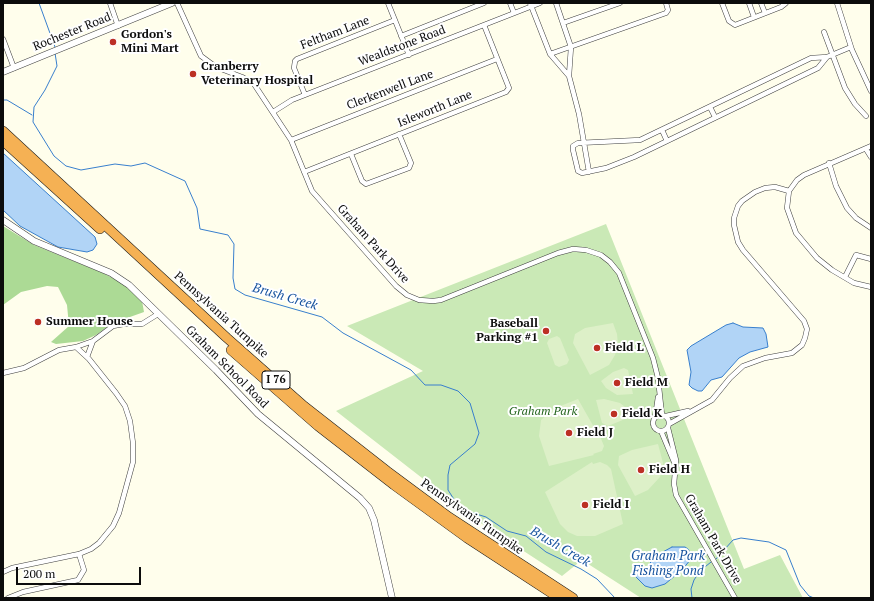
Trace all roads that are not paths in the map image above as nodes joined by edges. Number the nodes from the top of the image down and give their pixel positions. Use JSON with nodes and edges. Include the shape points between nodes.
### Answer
{"nodes":[{"id":1,"x":110,"y":3,"type":"edge"},
{"id":2,"x":172,"y":3,"type":"edge"},
{"id":3,"x":177,"y":3,"type":"edge"},
{"id":4,"x":388,"y":3,"type":"edge"},
{"id":5,"x":484,"y":3,"type":"edge"},
{"id":6,"x":510,"y":3,"type":"edge"},
{"id":7,"x":540,"y":3,"type":"edge"},
{"id":8,"x":556,"y":3,"type":"edge"},
{"id":9,"x":620,"y":3,"type":"edge"},
{"id":10,"x":666,"y":3,"type":"edge"},
{"id":11,"x":722,"y":3,"type":"edge"},
{"id":12,"x":749,"y":3,"type":"edge"},
{"id":13,"x":761,"y":3,"type":"edge"},
{"id":14,"x":786,"y":3,"type":"edge"},
{"id":15,"x":837,"y":3,"type":"edge"},
{"id":16,"x":530,"y":5,"type":"edge"},
{"id":17,"x":514,"y":13,"type":"junction"},
{"id":18,"x":765,"y":13,"type":"junction"},
{"id":19,"x":754,"y":17,"type":"junction"},
{"id":20,"x":395,"y":20,"type":"junction"},
{"id":21,"x":563,"y":23,"type":"junction"},
{"id":22,"x":484,"y":25,"type":"junction"},
{"id":23,"x":118,"y":26,"type":"junction"},
{"id":24,"x":824,"y":32,"type":"dead end"},
{"id":25,"x":401,"y":36,"type":"junction"},
{"id":26,"x":3,"y":39,"type":"edge"},
{"id":27,"x":571,"y":47,"type":"junction"},
{"id":28,"x":851,"y":47,"type":"junction"},
{"id":29,"x":550,"y":54,"type":"junction"},
{"id":30,"x":409,"y":55,"type":"junction"},
{"id":31,"x":833,"y":55,"type":"junction"},
{"id":32,"x":827,"y":57,"type":"junction"},
{"id":33,"x":497,"y":59,"type":"junction"},
{"id":34,"x":806,"y":61,"type":"junction"},
{"id":35,"x":14,"y":68,"type":"junction"},
{"id":36,"x":811,"y":71,"type":"junction"},
{"id":37,"x":3,"y":72,"type":"edge"},
{"id":38,"x":569,"y":76,"type":"junction"},
{"id":39,"x":758,"y":84,"type":"junction"},
{"id":40,"x":871,"y":91,"type":"edge"},
{"id":41,"x":763,"y":94,"type":"junction"},
{"id":42,"x":305,"y":95,"type":"junction"},
{"id":43,"x":710,"y":107,"type":"junction"},
{"id":44,"x":273,"y":112,"type":"junction"},
{"id":45,"x":866,"y":116,"type":"dead end"},
{"id":46,"x":715,"y":117,"type":"junction"},
{"id":47,"x":662,"y":130,"type":"junction"},
{"id":48,"x":3,"y":131,"type":"edge"},
{"id":49,"x":399,"y":134,"type":"junction"},
{"id":50,"x":291,"y":140,"type":"junction"},
{"id":51,"x":3,"y":141,"type":"edge"},
{"id":52,"x":667,"y":141,"type":"junction"},
{"id":53,"x":582,"y":142,"type":"junction"},
{"id":54,"x":871,"y":146,"type":"edge"},
{"id":55,"x":866,"y":149,"type":"junction"},
{"id":56,"x":351,"y":154,"type":"junction"},
{"id":57,"x":871,"y":157,"type":"edge"},
{"id":58,"x":829,"y":163,"type":"junction"},
{"id":59,"x":304,"y":172,"type":"junction"},
{"id":60,"x":589,"y":172,"type":"junction"},
{"id":61,"x":789,"y":191,"type":"junction"},
{"id":62,"x":3,"y":220,"type":"edge"},
{"id":63,"x":871,"y":228,"type":"edge"},
{"id":64,"x":871,"y":259,"type":"edge"},
{"id":65,"x":845,"y":277,"type":"junction"},
{"id":66,"x":871,"y":287,"type":"edge"},
{"id":67,"x":158,"y":314,"type":"junction"},
{"id":68,"x":93,"y":341,"type":"junction"},
{"id":69,"x":76,"y":347,"type":"junction"},
{"id":70,"x":87,"y":357,"type":"junction"},
{"id":71,"x":3,"y":373,"type":"edge"},
{"id":72,"x":658,"y":392,"type":"junction"},
{"id":73,"x":701,"y":407,"type":"junction"},
{"id":74,"x":664,"y":415,"type":"junction"},
{"id":75,"x":655,"y":417,"type":"junction"},
{"id":76,"x":668,"y":426,"type":"junction"},
{"id":77,"x":661,"y":431,"type":"junction"},
{"id":78,"x":675,"y":465,"type":"junction"},
{"id":79,"x":79,"y":554,"type":"junction"},
{"id":80,"x":3,"y":572,"type":"edge"},
{"id":81,"x":8,"y":598,"type":"edge"},
{"id":82,"x":392,"y":598,"type":"edge"},
{"id":83,"x":559,"y":598,"type":"edge"},
{"id":84,"x":573,"y":598,"type":"edge"},
{"id":85,"x":735,"y":598,"type":"edge"}],
"edges":[{"from":1,"to":23,"type":"street"},
{"from":2,"to":23,"type":"street","name":"Rochester Road"},
{"from":3,"to":44,"type":"street","name":"Graham Park Drive","via":[[201,56],[216,67],[254,84]]},
{"from":4,"to":20,"type":"street"},
{"from":5,"to":25,"type":"street"},
{"from":6,"to":17,"type":"street"},
{"from":7,"to":16,"type":"street","name":"Wealdstone Road"},
{"from":8,"to":21,"type":"street"},
{"from":9,"to":21,"type":"street"},
{"from":10,"to":27,"type":"street","via":[[666,13]]},
{"from":11,"to":19,"type":"street","via":[[731,24],[741,24]]},
{"from":12,"to":19,"type":"street"},
{"from":13,"to":18,"type":"street"},
{"from":14,"to":18,"type":"street"},
{"from":15,"to":28,"type":"street"},
{"from":16,"to":17,"type":"street","name":"Wealdstone Road"},
{"from":16,"to":29,"type":"street"},
{"from":17,"to":22,"type":"street","name":"Wealdstone Road"},
{"from":18,"to":19,"type":"street"},
{"from":20,"to":25,"type":"street"},
{"from":20,"to":42,"type":"street","name":"Feltham Lane","via":[[294,61],[294,68]]},
{"from":21,"to":27,"type":"street"},
{"from":22,"to":30,"type":"street","name":"Wealdstone Road"},
{"from":22,"to":33,"type":"street","name":"Isleworth Lane"},
{"from":23,"to":35,"type":"street","name":"Rochester Road"},
{"from":24,"to":31,"type":"street"},
{"from":25,"to":30,"type":"street"},
{"from":26,"to":35,"type":"street"},
{"from":27,"to":29,"type":"street"},
{"from":27,"to":38,"type":"street"},
{"from":28,"to":31,"type":"street"},
{"from":28,"to":40,"type":"street"},
{"from":29,"to":38,"type":"street"},
{"from":30,"to":42,"type":"street","name":"Wealdstone Road"},
{"from":31,"to":32,"type":"street"},
{"from":31,"to":45,"type":"street","via":[[846,88]]},
{"from":32,"to":34,"type":"street","via":[[811,58]]},
{"from":32,"to":36,"type":"street","via":[[823,64]]},
{"from":33,"to":49,"type":"street","name":"Isleworth Lane","via":[[509,88],[506,92]]},
{"from":33,"to":50,"type":"street","name":"Clerkenwell Lane"},
{"from":34,"to":36,"type":"street"},
{"from":34,"to":39,"type":"street"},
{"from":35,"to":37,"type":"street","name":"Rochester Road"},
{"from":36,"to":41,"type":"street"},
{"from":38,"to":53,"type":"street","via":[[579,114]]},
{"from":39,"to":41,"type":"street"},
{"from":39,"to":43,"type":"street"},
{"from":41,"to":46,"type":"street"},
{"from":42,"to":44,"type":"street","name":"Wealdstone Road"},
{"from":43,"to":46,"type":"street"},
{"from":43,"to":47,"type":"street"},
{"from":44,"to":50,"type":"street","name":"Graham Park Drive"},
{"from":46,"to":52,"type":"street"},
{"from":47,"to":52,"type":"street"},
{"from":47,"to":53,"type":"street","via":[[640,140]]},
{"from":48,"to":84,"type":"highway","name":"Pennsylvania Turnpike","number":"I 76","via":[[304,406],[449,517]]},
{"from":49,"to":56,"type":"street","name":"Isleworth Lane"},
{"from":49,"to":56,"type":"street","via":[[411,163],[409,168],[366,184],[362,181]]},
{"from":50,"to":59,"type":"street","name":"Graham Park Drive"},
{"from":51,"to":83,"type":"highway","name":"Pennsylvania Turnpike","number":"I 76","via":[[318,426],[467,538]]},
{"from":52,"to":60,"type":"street","via":[[634,157]]},
{"from":53,"to":60,"type":"street"},
{"from":53,"to":60,"type":"street","via":[[573,146],[573,150],[578,171]]},
{"from":54,"to":55,"type":"street"},
{"from":55,"to":57,"type":"street"},
{"from":55,"to":58,"type":"street"},
{"from":56,"to":59,"type":"street","name":"Isleworth Lane"},
{"from":58,"to":61,"type":"street","via":[[804,175]]},
{"from":58,"to":63,"type":"street","via":[[836,186],[847,208]]},
{"from":59,"to":72,"type":"street","name":"Graham Park Drive","via":[[312,191],[396,286],[419,300],[441,300],[573,249],[601,255],[619,274],[653,358],[658,378]]},
{"from":61,"to":65,"type":"street","via":[[787,208],[796,233],[817,258]]},
{"from":61,"to":73,"type":"street","via":[[775,187],[755,192],[742,201],[734,218],[734,225],[743,250],[804,321],[807,329],[805,338],[802,345],[792,353],[765,358],[743,366],[717,395]]},
{"from":62,"to":67,"type":"street","name":"Graham School Road","via":[[34,242],[111,273],[129,285]]},
{"from":64,"to":65,"type":"street","via":[[856,255]]},
{"from":65,"to":66,"type":"street"},
{"from":67,"to":68,"type":"street","via":[[142,324],[113,326]]},
{"from":67,"to":82,"type":"street","name":"Graham School Road","via":[[258,414],[369,508],[379,537]]},
{"from":68,"to":69,"type":"street"},
{"from":68,"to":70,"type":"street"},
{"from":69,"to":70,"type":"street"},
{"from":69,"to":71,"type":"street","via":[[59,350],[24,368]]},
{"from":70,"to":79,"type":"street","via":[[125,406],[132,430],[133,462],[122,504],[113,526],[99,543]]},
{"from":72,"to":74,"type":"street","name":"Graham Park Drive"},
{"from":72,"to":75,"type":"street","name":"Graham Park Drive"},
{"from":73,"to":74,"type":"street"},
{"from":73,"to":76,"type":"street"},
{"from":74,"to":75,"type":"street"},
{"from":74,"to":76,"type":"street","name":"Graham Park Drive"},
{"from":75,"to":77,"type":"street","name":"Graham Park Drive","via":[[654,426]]},
{"from":76,"to":77,"type":"street"},
{"from":76,"to":78,"type":"street","name":"Graham Park Drive"},
{"from":77,"to":78,"type":"street","name":"Graham Park Drive"},
{"from":78,"to":85,"type":"street","name":"Graham Park Drive","via":[[676,495]]},
{"from":79,"to":80,"type":"street"},
{"from":79,"to":81,"type":"street","via":[[84,570],[78,580],[23,592]]}]}
